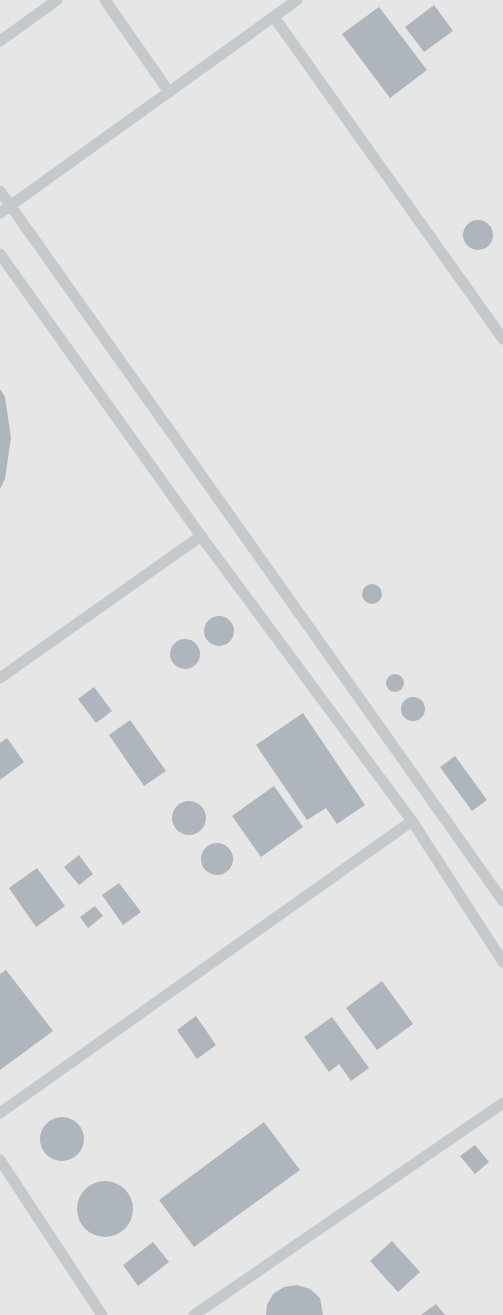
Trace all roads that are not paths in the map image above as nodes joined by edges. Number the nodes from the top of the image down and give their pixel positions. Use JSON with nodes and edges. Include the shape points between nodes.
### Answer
{"nodes":[{"id":1,"x":57,"y":0,"type":"edge"},
{"id":2,"x":105,"y":0,"type":"edge"},
{"id":3,"x":297,"y":0,"type":"edge"},
{"id":4,"x":274,"y":17,"type":"junction"},
{"id":5,"x":0,"y":41,"type":"edge"},
{"id":6,"x":169,"y":92,"type":"junction"},
{"id":7,"x":0,"y":191,"type":"edge"},
{"id":8,"x":10,"y":206,"type":"junction"},
{"id":9,"x":0,"y":213,"type":"edge"},
{"id":10,"x":0,"y":254,"type":"edge"},
{"id":11,"x":503,"y":339,"type":"edge"},
{"id":12,"x":200,"y":536,"type":"junction"},
{"id":13,"x":0,"y":678,"type":"edge"},
{"id":14,"x":412,"y":821,"type":"junction"},
{"id":15,"x":503,"y":901,"type":"edge"},
{"id":16,"x":503,"y":962,"type":"edge"},
{"id":17,"x":503,"y":1104,"type":"edge"},
{"id":18,"x":0,"y":1114,"type":"edge"},
{"id":19,"x":0,"y":1160,"type":"edge"},
{"id":20,"x":102,"y":1315,"type":"edge"},
{"id":21,"x":194,"y":1315,"type":"edge"}],
"edges":[{"from":1,"to":5,"type":"lane"},
{"from":2,"to":6,"type":"lane"},
{"from":3,"to":4,"type":"lane"},
{"from":4,"to":6,"type":"lane"},
{"from":4,"to":11,"type":"lane"},
{"from":6,"to":8,"type":"lane"},
{"from":7,"to":8,"type":"lane"},
{"from":8,"to":9,"type":"lane"},
{"from":8,"to":15,"type":"lane"},
{"from":10,"to":12,"type":"lane"},
{"from":12,"to":13,"type":"lane"},
{"from":12,"to":14,"type":"lane"},
{"from":14,"to":16,"type":"lane"},
{"from":14,"to":18,"type":"lane"},
{"from":17,"to":21,"type":"lane"},
{"from":19,"to":20,"type":"lane"}]}
